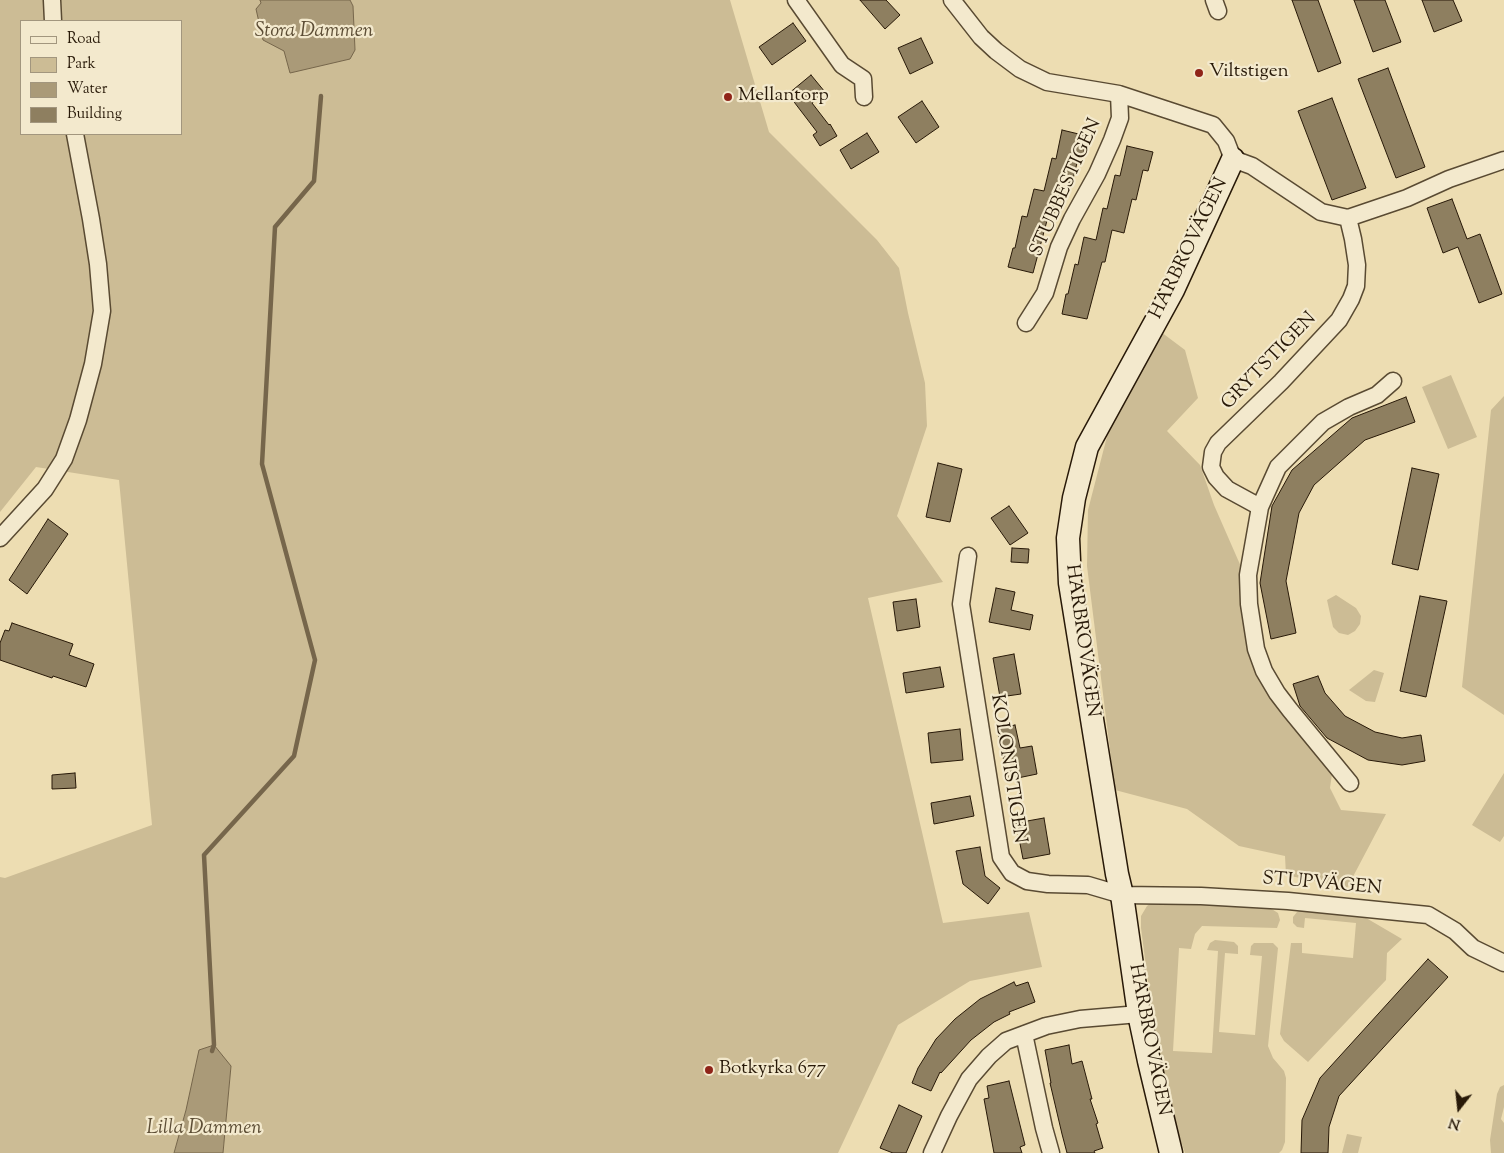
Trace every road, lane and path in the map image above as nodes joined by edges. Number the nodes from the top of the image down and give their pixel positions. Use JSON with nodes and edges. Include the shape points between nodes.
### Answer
{"nodes":[{"id":1,"x":52,"y":0,"type":"edge"},
{"id":2,"x":796,"y":0,"type":"edge"},
{"id":3,"x":952,"y":0,"type":"edge"},
{"id":4,"x":53,"y":20,"type":"edge"},
{"id":5,"x":1119,"y":94,"type":"junction"},
{"id":6,"x":864,"y":96,"type":"dead end"},
{"id":7,"x":75,"y":135,"type":"edge"},
{"id":8,"x":1233,"y":159,"type":"junction"},
{"id":9,"x":1504,"y":160,"type":"edge"},
{"id":10,"x":1348,"y":218,"type":"junction"},
{"id":11,"x":1026,"y":323,"type":"dead end"},
{"id":12,"x":1393,"y":382,"type":"dead end"},
{"id":13,"x":1260,"y":507,"type":"junction"},
{"id":14,"x":0,"y":538,"type":"edge"},
{"id":15,"x":968,"y":556,"type":"dead end"},
{"id":16,"x":1350,"y":783,"type":"dead end"},
{"id":17,"x":1122,"y":895,"type":"junction"},
{"id":18,"x":1504,"y":963,"type":"edge"},
{"id":19,"x":1140,"y":1014,"type":"junction"},
{"id":20,"x":1024,"y":1034,"type":"junction"},
{"id":21,"x":932,"y":1153,"type":"edge"},
{"id":22,"x":1051,"y":1153,"type":"edge"},
{"id":23,"x":1171,"y":1153,"type":"edge"}],
"edges":[{"from":1,"to":4,"type":"street"},
{"from":2,"to":6,"type":"street","via":[[842,64],[863,79]]},
{"from":3,"to":5,"type":"street","via":[[981,37],[1020,69],[1047,82]]},
{"from":5,"to":8,"type":"street","via":[[1213,125],[1226,141]]},
{"from":5,"to":11,"type":"street","name":"STUBBESTIGEN","via":[[1120,118],[1112,140],[1059,247],[1045,293]]},
{"from":7,"to":14,"type":"street","via":[[98,264],[102,311],[93,364],[64,459],[45,490]]},
{"from":8,"to":10,"type":"street","via":[[1252,166],[1321,212]]},
{"from":8,"to":17,"type":"street","name":"HARBROVÄGEN","via":[[1173,290],[1087,447],[1074,498],[1068,538],[1070,583]]},
{"from":9,"to":10,"type":"street"},
{"from":10,"to":13,"type":"street","name":"GRYTSTIGEN","via":[[1357,264],[1356,286],[1351,300],[1339,320],[1218,443],[1213,452],[1210,467],[1216,477],[1227,489]]},
{"from":12,"to":13,"type":"street","via":[[1377,395],[1323,422],[1278,467]]},
{"from":13,"to":16,"type":"street","via":[[1248,575],[1256,649],[1277,693]]},
{"from":15,"to":17,"type":"street","name":"KOLONISTIGEN","via":[[961,604],[1001,857],[1012,873],[1027,881],[1088,885]]},
{"from":17,"to":18,"type":"street","name":"STUPVÄGEN","via":[[1288,901],[1428,915],[1473,948]]},
{"from":17,"to":19,"type":"street","name":"HARBROVÄGEN"},
{"from":19,"to":20,"type":"street","via":[[1080,1019]]},
{"from":19,"to":23,"type":"street","name":"HARBROVÄGEN"},
{"from":20,"to":21,"type":"street","via":[[1006,1041],[970,1079]]},
{"from":20,"to":22,"type":"street"}]}
